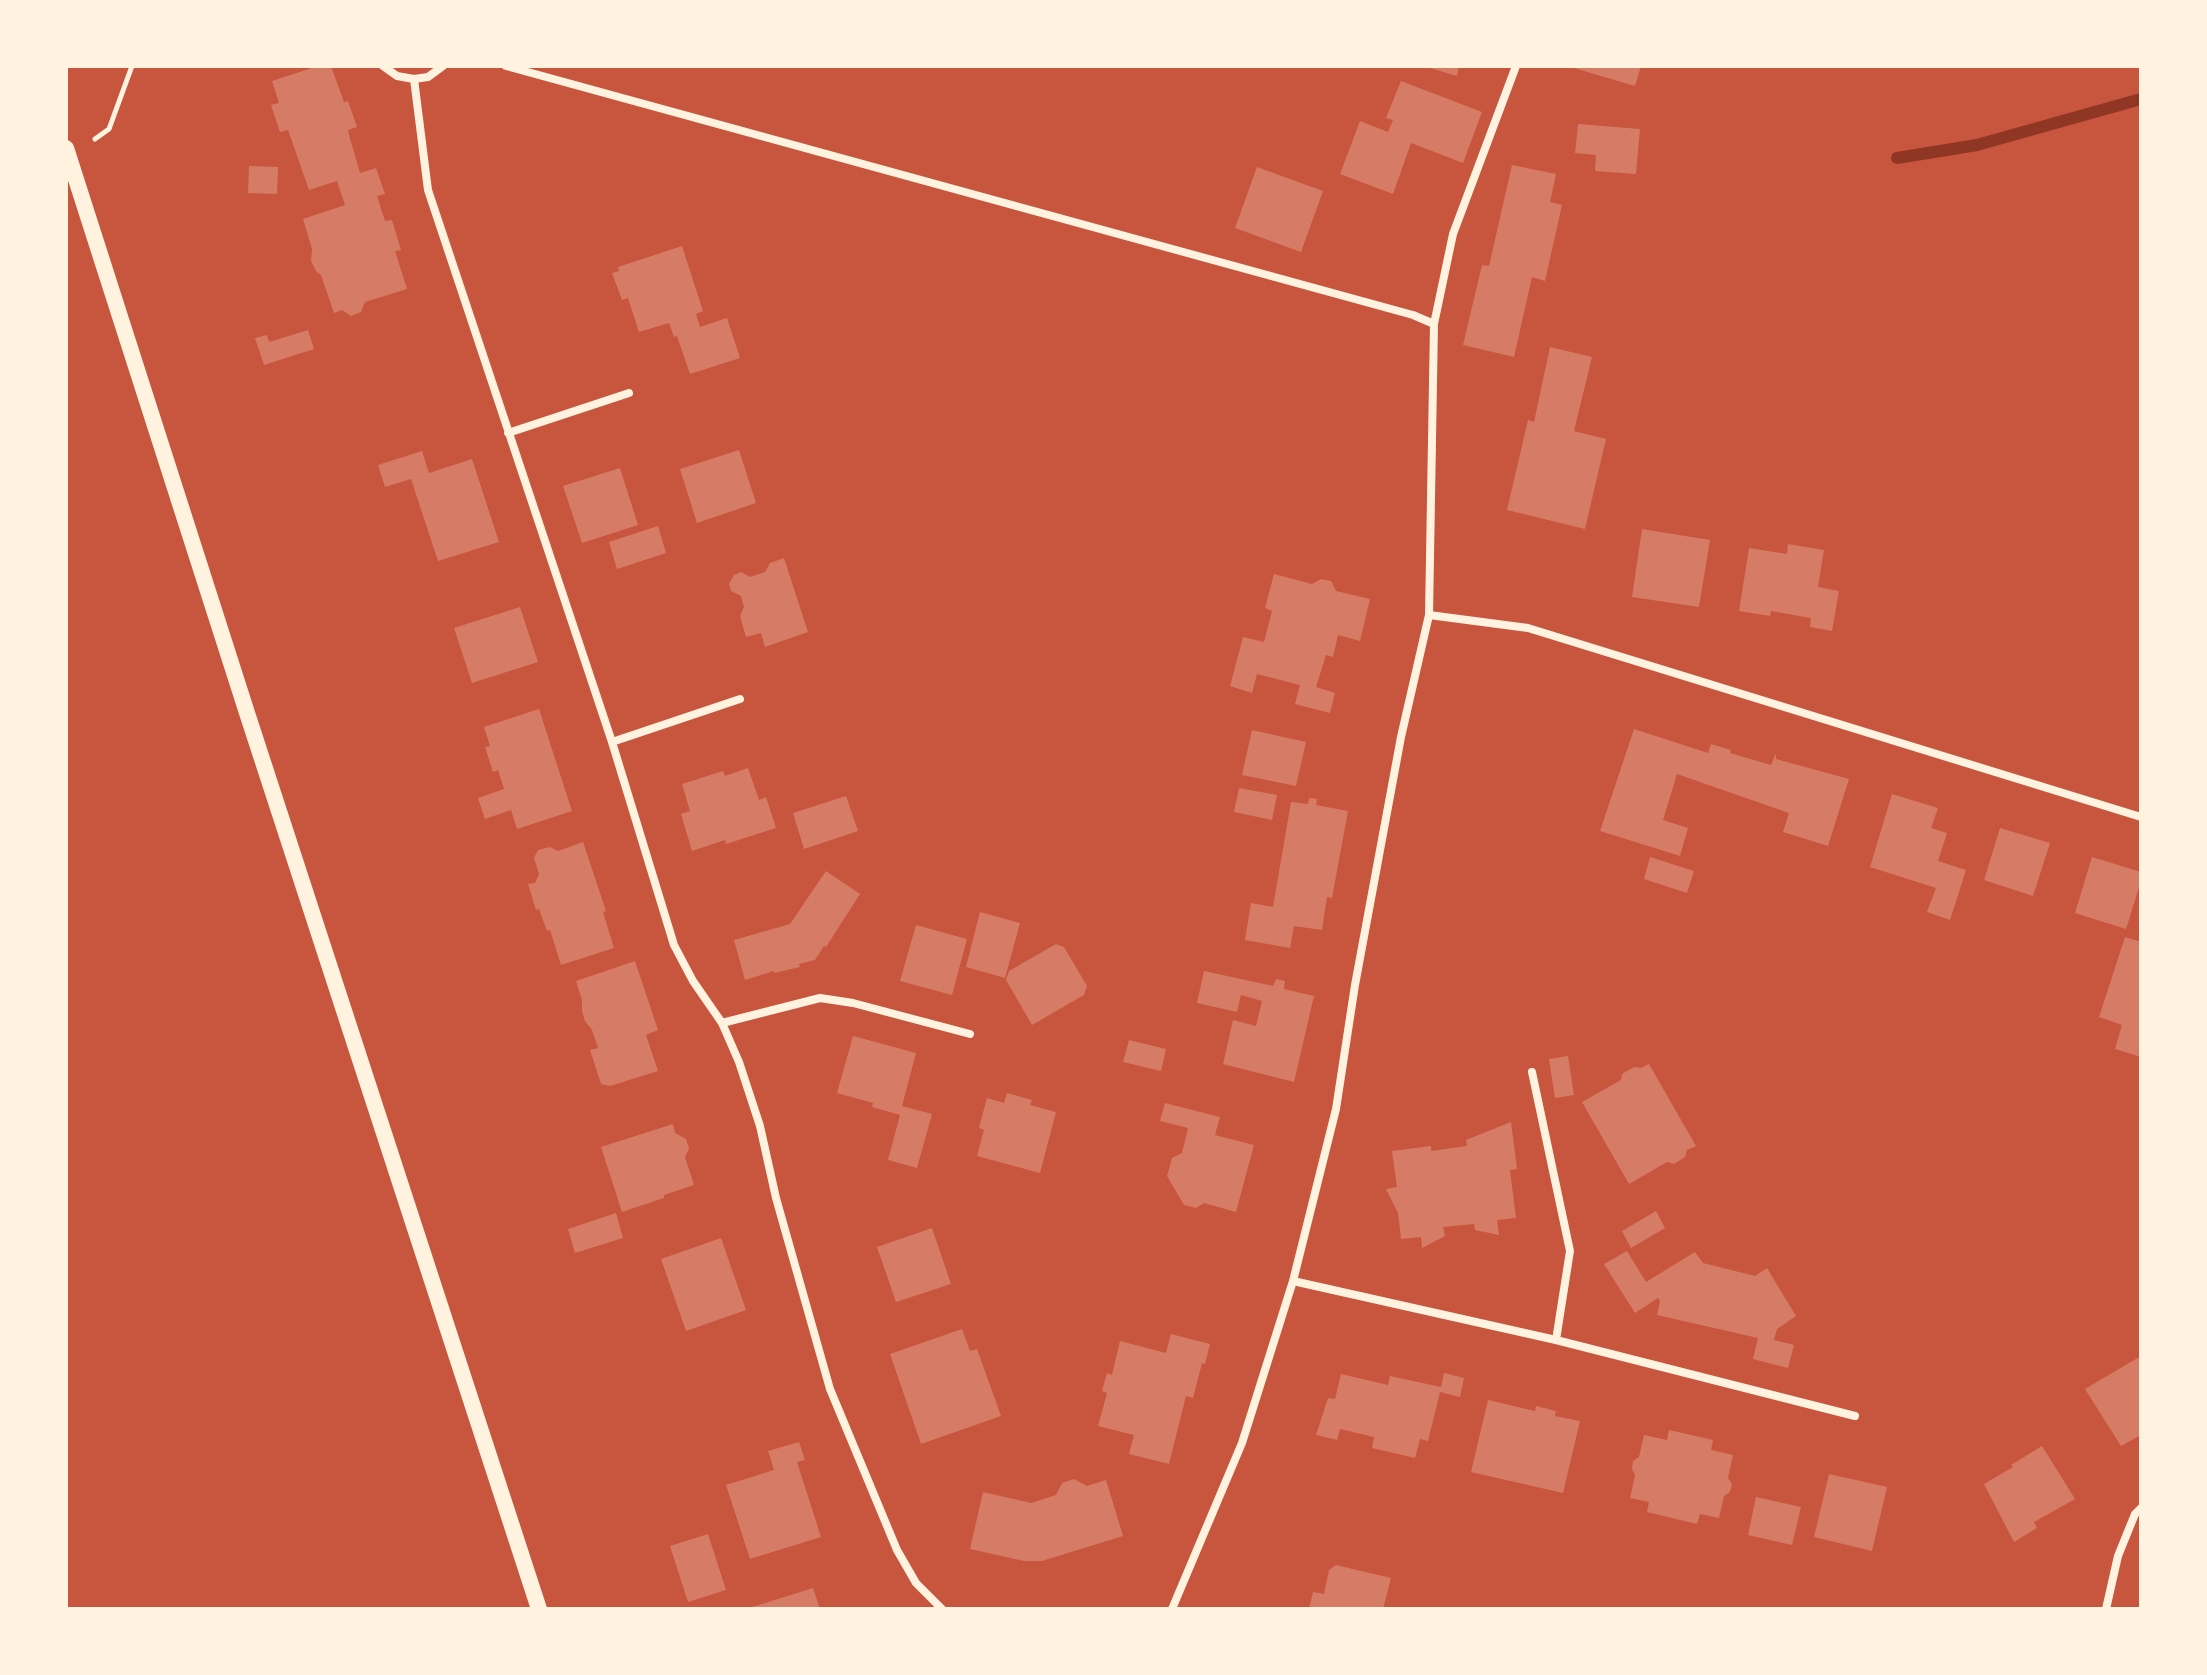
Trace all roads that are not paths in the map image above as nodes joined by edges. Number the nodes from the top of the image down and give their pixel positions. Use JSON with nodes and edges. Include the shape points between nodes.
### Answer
{"nodes":[{"id":1,"x":383,"y":66,"type":"edge"},
{"id":2,"x":443,"y":66,"type":"edge"},
{"id":3,"x":506,"y":66,"type":"edge"},
{"id":4,"x":1516,"y":66,"type":"edge"},
{"id":5,"x":414,"y":79,"type":"junction"},
{"id":6,"x":68,"y":154,"type":"edge"},
{"id":7,"x":1434,"y":324,"type":"junction"},
{"id":8,"x":629,"y":393,"type":"dead end"},
{"id":9,"x":508,"y":433,"type":"junction"},
{"id":10,"x":1429,"y":615,"type":"junction"},
{"id":11,"x":740,"y":699,"type":"dead end"},
{"id":12,"x":612,"y":742,"type":"junction"},
{"id":13,"x":2141,"y":817,"type":"edge"},
{"id":14,"x":722,"y":1023,"type":"junction"},
{"id":15,"x":970,"y":1034,"type":"dead end"},
{"id":16,"x":1532,"y":1072,"type":"dead end"},
{"id":17,"x":1293,"y":1281,"type":"junction"},
{"id":18,"x":1556,"y":1340,"type":"junction"},
{"id":19,"x":1855,"y":1416,"type":"dead end"},
{"id":20,"x":2141,"y":1508,"type":"edge"},
{"id":21,"x":539,"y":1609,"type":"edge"},
{"id":22,"x":942,"y":1609,"type":"edge"},
{"id":23,"x":1172,"y":1609,"type":"edge"},
{"id":24,"x":2106,"y":1609,"type":"edge"}],
"edges":[{"from":1,"to":5,"type":"street"},
{"from":2,"to":5,"type":"street"},
{"from":3,"to":7,"type":"street"},
{"from":4,"to":7,"type":"street","via":[[1453,234]]},
{"from":5,"to":9,"type":"street","via":[[428,190]]},
{"from":6,"to":21,"type":"main road"},
{"from":7,"to":10,"type":"street"},
{"from":8,"to":9,"type":"street"},
{"from":9,"to":12,"type":"street"},
{"from":10,"to":13,"type":"street","via":[[1528,628]]},
{"from":10,"to":17,"type":"street","via":[[1401,737],[1336,1109]]},
{"from":11,"to":12,"type":"street"},
{"from":12,"to":14,"type":"street","via":[[674,945]]},
{"from":14,"to":15,"type":"street","via":[[820,998]]},
{"from":14,"to":22,"type":"street","via":[[760,1126],[830,1389],[897,1550],[916,1583]]},
{"from":16,"to":18,"type":"street","via":[[1570,1251]]},
{"from":17,"to":18,"type":"street"},
{"from":17,"to":23,"type":"street","via":[[1242,1443]]},
{"from":18,"to":19,"type":"street"},
{"from":20,"to":24,"type":"street","via":[[2118,1556]]}]}
